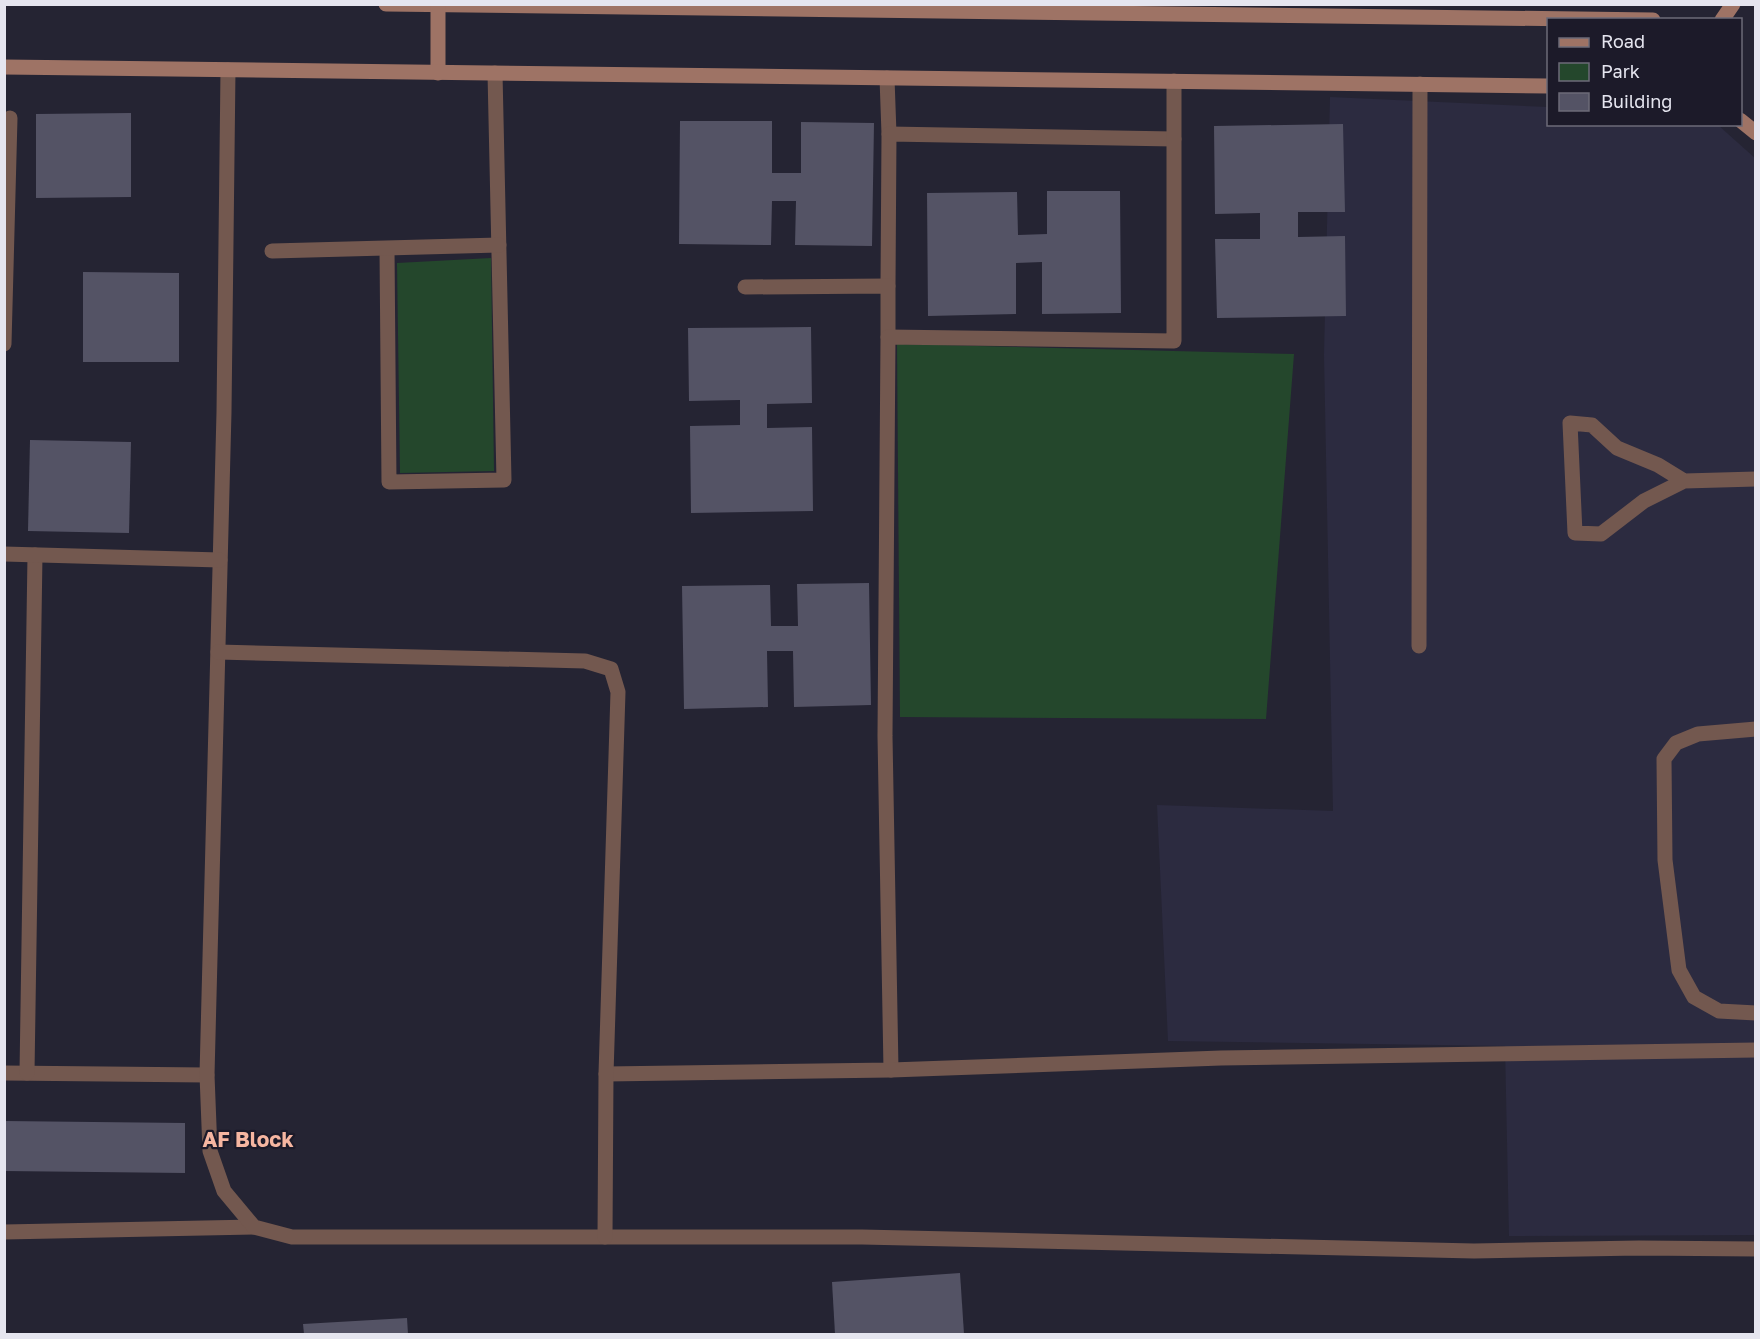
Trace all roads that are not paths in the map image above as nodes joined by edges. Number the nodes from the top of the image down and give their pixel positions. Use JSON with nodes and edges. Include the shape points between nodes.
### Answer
{"nodes":[{"id":1,"x":386,"y":4,"type":"edge"},
{"id":2,"x":1733,"y":4,"type":"edge"},
{"id":3,"x":438,"y":5,"type":"edge"},
{"id":4,"x":1723,"y":18,"type":"edge"},
{"id":5,"x":1547,"y":19,"type":"edge"},
{"id":6,"x":4,"y":67,"type":"edge"},
{"id":7,"x":228,"y":70,"type":"junction"},
{"id":8,"x":438,"y":73,"type":"junction"},
{"id":9,"x":495,"y":73,"type":"junction"},
{"id":10,"x":887,"y":78,"type":"junction"},
{"id":11,"x":1174,"y":81,"type":"junction"},
{"id":12,"x":1420,"y":84,"type":"junction"},
{"id":13,"x":1547,"y":86,"type":"edge"},
{"id":14,"x":10,"y":117,"type":"dead end"},
{"id":15,"x":1742,"y":122,"type":"edge"},
{"id":16,"x":1755,"y":133,"type":"edge"},
{"id":17,"x":889,"y":134,"type":"junction"},
{"id":18,"x":1174,"y":139,"type":"junction"},
{"id":19,"x":499,"y":245,"type":"junction"},
{"id":20,"x":387,"y":249,"type":"junction"},
{"id":21,"x":272,"y":251,"type":"dead end"},
{"id":22,"x":888,"y":286,"type":"junction"},
{"id":23,"x":745,"y":287,"type":"dead end"},
{"id":24,"x":888,"y":336,"type":"junction"},
{"id":25,"x":4,"y":344,"type":"edge"},
{"id":26,"x":1755,"y":479,"type":"edge"},
{"id":27,"x":1684,"y":481,"type":"junction"},
{"id":28,"x":4,"y":554,"type":"edge"},
{"id":29,"x":35,"y":555,"type":"junction"},
{"id":30,"x":220,"y":560,"type":"junction"},
{"id":31,"x":1419,"y":646,"type":"dead end"},
{"id":32,"x":218,"y":652,"type":"junction"},
{"id":33,"x":1755,"y":729,"type":"edge"},
{"id":34,"x":1755,"y":1013,"type":"edge"},
{"id":35,"x":1755,"y":1050,"type":"edge"},
{"id":36,"x":891,"y":1070,"type":"junction"},
{"id":37,"x":4,"y":1073,"type":"edge"},
{"id":38,"x":27,"y":1073,"type":"junction"},
{"id":39,"x":606,"y":1074,"type":"junction"},
{"id":40,"x":207,"y":1075,"type":"junction"},
{"id":41,"x":254,"y":1227,"type":"junction"},
{"id":42,"x":4,"y":1232,"type":"edge"},
{"id":43,"x":605,"y":1237,"type":"junction"},
{"id":44,"x":1755,"y":1249,"type":"edge"}],
"edges":[{"from":1,"to":3,"type":"main road"},
{"from":2,"to":4,"type":"main road"},
{"from":3,"to":5,"type":"main road"},
{"from":3,"to":8,"type":"main road"},
{"from":6,"to":7,"type":"main road"},
{"from":7,"to":8,"type":"main road"},
{"from":7,"to":30,"type":"street"},
{"from":8,"to":9,"type":"main road"},
{"from":9,"to":10,"type":"main road"},
{"from":9,"to":19,"type":"street"},
{"from":10,"to":11,"type":"main road"},
{"from":10,"to":17,"type":"street"},
{"from":11,"to":12,"type":"main road"},
{"from":11,"to":18,"type":"street"},
{"from":12,"to":13,"type":"main road"},
{"from":12,"to":31,"type":"street"},
{"from":14,"to":25,"type":"street"},
{"from":15,"to":16,"type":"main road"},
{"from":17,"to":18,"type":"street"},
{"from":17,"to":22,"type":"street"},
{"from":18,"to":24,"type":"street","via":[[1174,340]]},
{"from":19,"to":20,"type":"street"},
{"from":19,"to":20,"type":"street","via":[[504,480],[389,482]]},
{"from":20,"to":21,"type":"street"},
{"from":22,"to":23,"type":"street"},
{"from":22,"to":24,"type":"street"},
{"from":24,"to":36,"type":"street","via":[[885,736]]},
{"from":26,"to":27,"type":"street"},
{"from":27,"to":27,"type":"street","via":[[1617,448],[1592,425],[1570,423],[1575,532],[1601,534],[1644,501]]},
{"from":28,"to":29,"type":"street"},
{"from":29,"to":30,"type":"street"},
{"from":29,"to":38,"type":"street"},
{"from":30,"to":32,"type":"street"},
{"from":32,"to":39,"type":"street","via":[[585,660],[610,669],[618,692]]},
{"from":32,"to":40,"type":"street"},
{"from":33,"to":34,"type":"street","via":[[1698,734],[1676,743],[1664,759],[1665,860],[1679,970],[1694,998],[1719,1011]]},
{"from":35,"to":36,"type":"street","via":[[1221,1058]]},
{"from":36,"to":39,"type":"street"},
{"from":37,"to":38,"type":"street"},
{"from":38,"to":40,"type":"street"},
{"from":39,"to":43,"type":"street"},
{"from":40,"to":41,"type":"street","via":[[210,1151],[224,1191]]},
{"from":41,"to":42,"type":"street"},
{"from":41,"to":43,"type":"street","via":[[292,1237]]},
{"from":43,"to":44,"type":"street","via":[[862,1237],[1474,1251]]}]}
